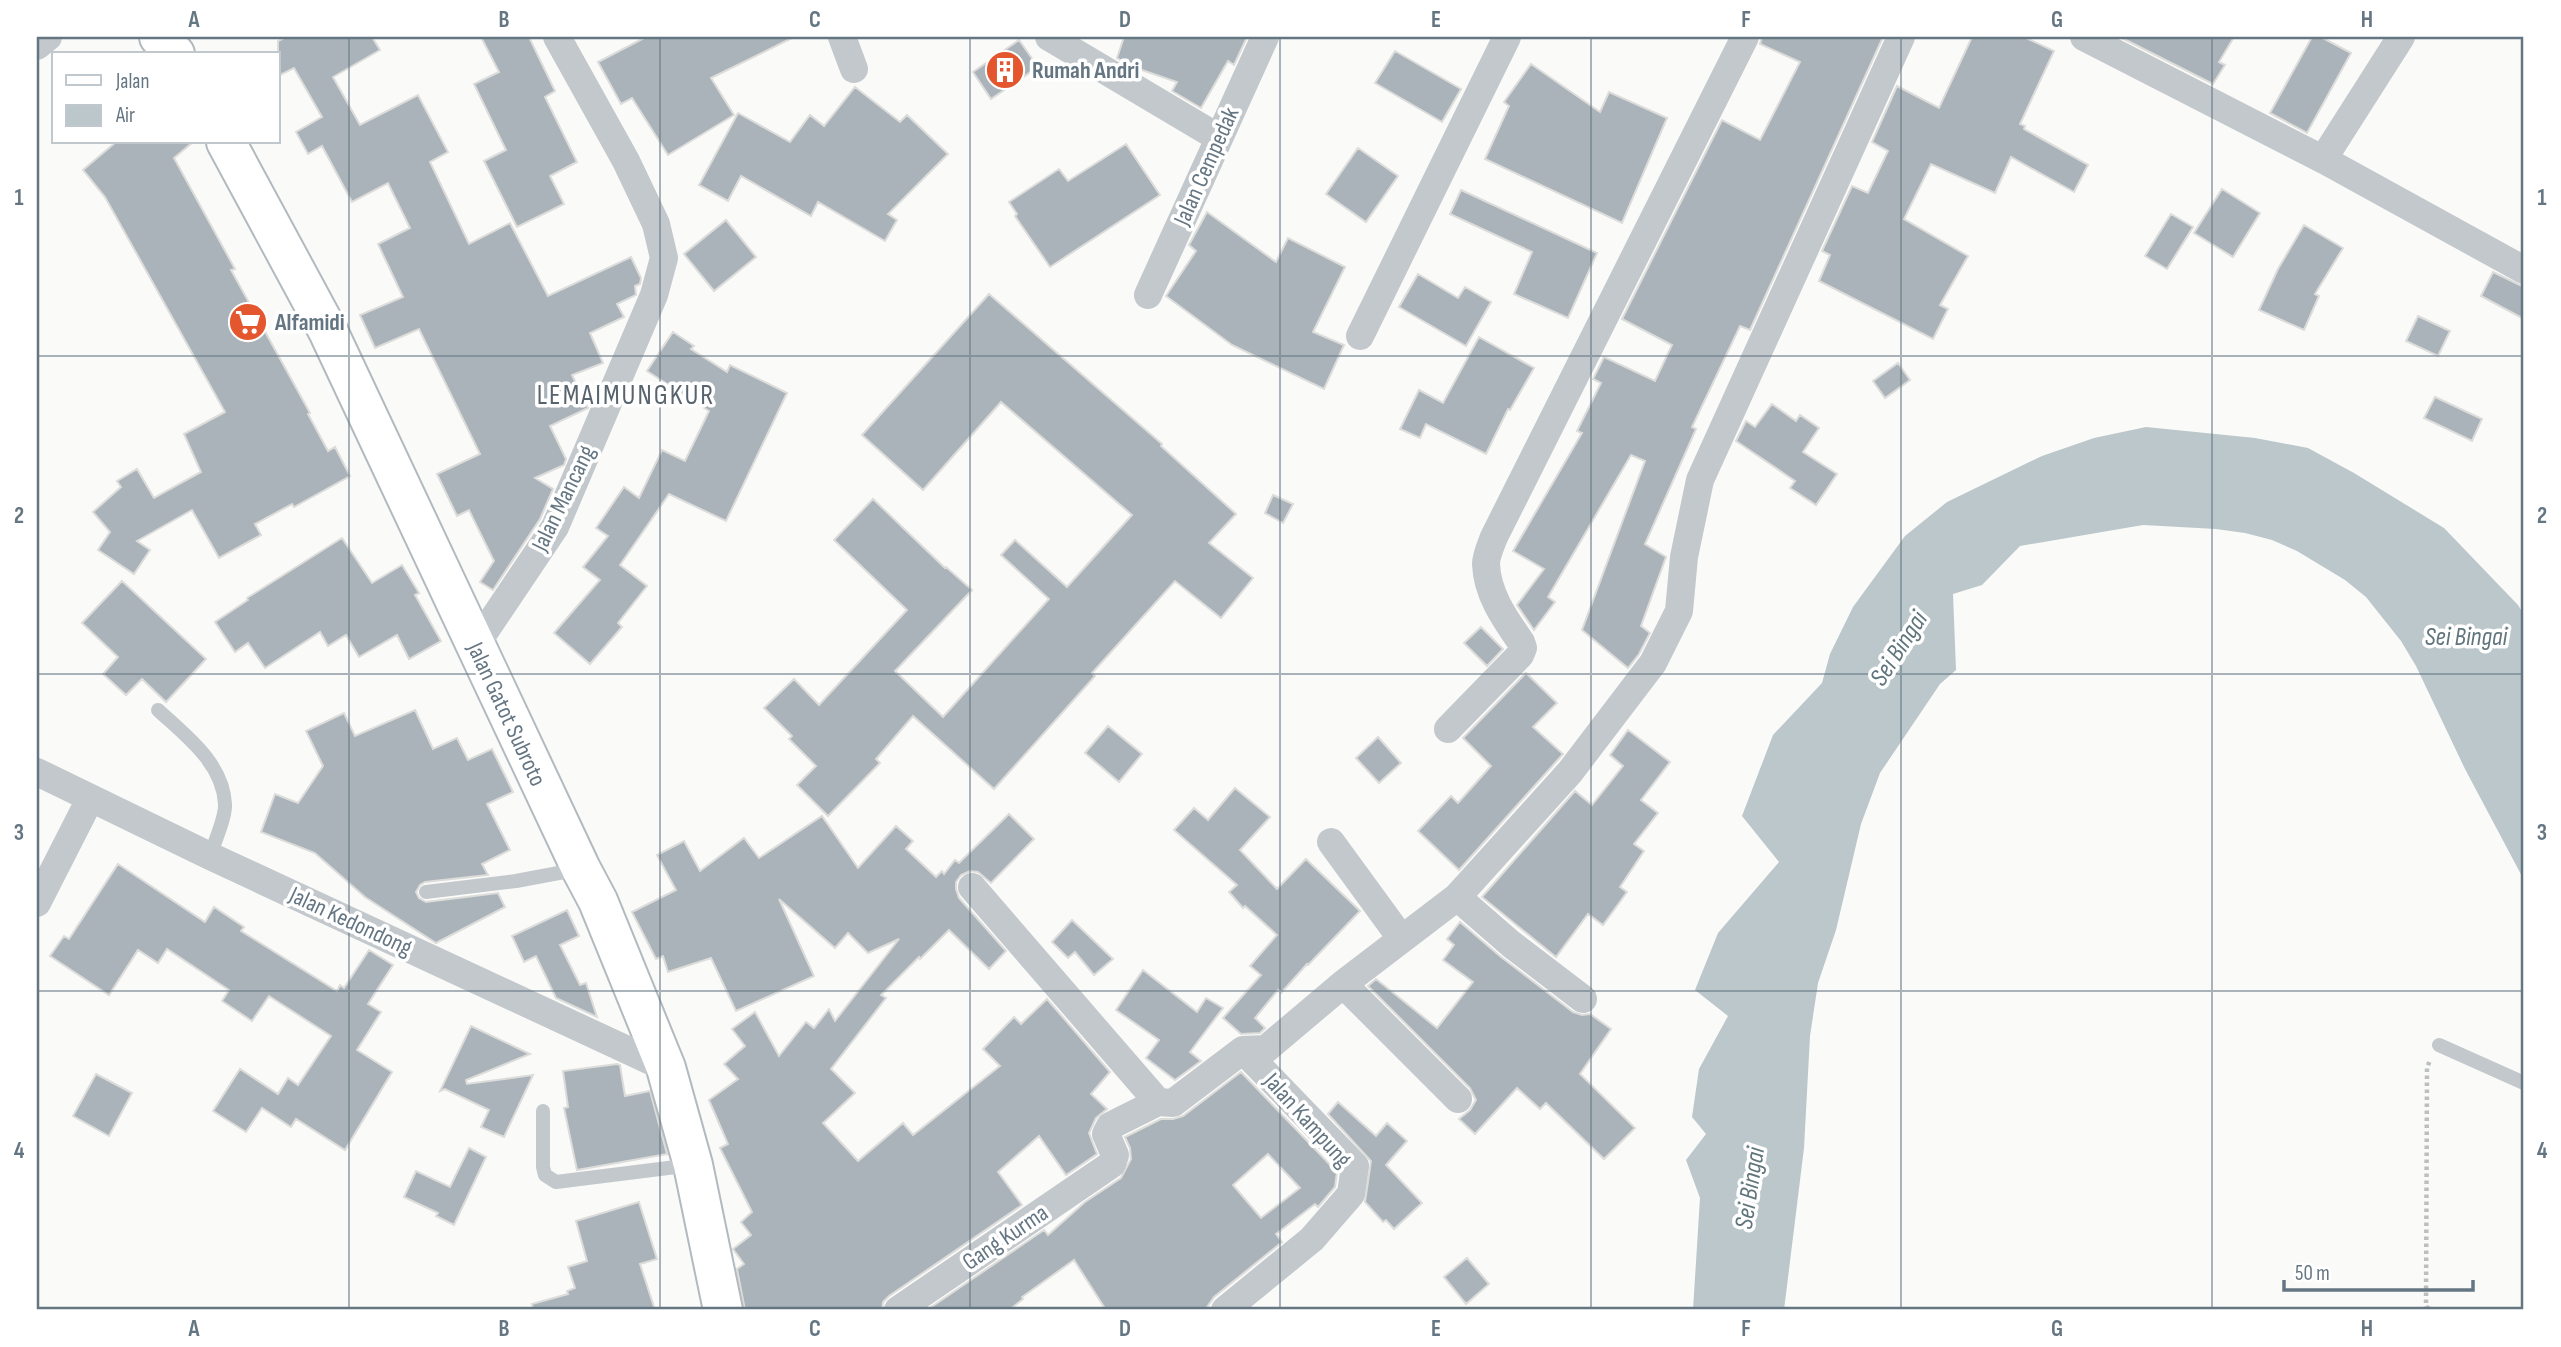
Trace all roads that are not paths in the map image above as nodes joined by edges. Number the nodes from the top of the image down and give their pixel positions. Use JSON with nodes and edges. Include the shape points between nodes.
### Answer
{"nodes":[{"id":1,"x":48,"y":37,"type":"edge"},
{"id":2,"x":159,"y":37,"type":"edge"},
{"id":3,"x":842,"y":37,"type":"edge"},
{"id":4,"x":1049,"y":37,"type":"edge"},
{"id":5,"x":1265,"y":37,"type":"edge"},
{"id":6,"x":1507,"y":37,"type":"edge"},
{"id":7,"x":1745,"y":37,"type":"edge"},
{"id":8,"x":1901,"y":37,"type":"edge"},
{"id":9,"x":2084,"y":37,"type":"edge"},
{"id":10,"x":2401,"y":37,"type":"edge"},
{"id":11,"x":561,"y":38,"type":"edge"},
{"id":12,"x":37,"y":46,"type":"edge"},
{"id":13,"x":173,"y":52,"type":"edge"},
{"id":14,"x":854,"y":69,"type":"dead end"},
{"id":15,"x":1219,"y":138,"type":"junction"},
{"id":16,"x":227,"y":144,"type":"edge"},
{"id":17,"x":2326,"y":161,"type":"junction"},
{"id":18,"x":2524,"y":270,"type":"edge"},
{"id":19,"x":1148,"y":295,"type":"dead end"},
{"id":20,"x":1360,"y":336,"type":"dead end"},
{"id":21,"x":475,"y":646,"type":"junction"},
{"id":22,"x":158,"y":710,"type":"dead end"},
{"id":23,"x":1448,"y":729,"type":"dead end"},
{"id":24,"x":37,"y":772,"type":"edge"},
{"id":25,"x":90,"y":799,"type":"junction"},
{"id":26,"x":1331,"y":842,"type":"dead end"},
{"id":27,"x":210,"y":856,"type":"junction"},
{"id":28,"x":581,"y":869,"type":"junction"},
{"id":29,"x":972,"y":887,"type":"dead end"},
{"id":30,"x":426,"y":892,"type":"dead end"},
{"id":31,"x":1457,"y":897,"type":"junction"},
{"id":32,"x":37,"y":903,"type":"edge"},
{"id":33,"x":1401,"y":938,"type":"junction"},
{"id":34,"x":1343,"y":984,"type":"junction"},
{"id":35,"x":1583,"y":999,"type":"dead end"},
{"id":36,"x":2439,"y":1045,"type":"road end"},
{"id":37,"x":1243,"y":1050,"type":"junction"},
{"id":38,"x":666,"y":1068,"type":"junction"},
{"id":39,"x":2524,"y":1083,"type":"edge"},
{"id":40,"x":1458,"y":1099,"type":"dead end"},
{"id":41,"x":1158,"y":1102,"type":"junction"},
{"id":42,"x":543,"y":1111,"type":"dead end"},
{"id":43,"x":693,"y":1165,"type":"junction"},
{"id":44,"x":723,"y":1310,"type":"edge"},
{"id":45,"x":898,"y":1310,"type":"edge"},
{"id":46,"x":1225,"y":1310,"type":"edge"}],
"edges":[{"from":1,"to":12,"type":"street"},
{"from":2,"to":13,"type":"main road"},
{"from":3,"to":14,"type":"street"},
{"from":4,"to":15,"type":"street"},
{"from":5,"to":15,"type":"street","name":"Jalan Cempedak"},
{"from":6,"to":20,"type":"street"},
{"from":7,"to":23,"type":"street","via":[[1494,537],[1486,563],[1491,586],[1498,607],[1521,642],[1520,656]]},
{"from":8,"to":31,"type":"street","via":[[1700,480],[1684,556],[1679,611],[1653,663],[1570,772]]},
{"from":9,"to":17,"type":"street"},
{"from":10,"to":17,"type":"street"},
{"from":11,"to":21,"type":"street","name":"Jalan Mancang","via":[[656,224],[664,258],[654,295],[555,527]]},
{"from":15,"to":19,"type":"street","name":"Jalan Cempedak"},
{"from":16,"to":21,"type":"main road","name":"Jalan Gatot Subroto","via":[[328,331]]},
{"from":17,"to":18,"type":"street"},
{"from":21,"to":28,"type":"main road","name":"Jalan Gatot Subroto"},
{"from":22,"to":27,"type":"lane","via":[[193,741],[218,774],[226,806]]},
{"from":24,"to":25,"type":"street","name":"Jalan Kedondong"},
{"from":25,"to":27,"type":"street","name":"Jalan Kedondong"},
{"from":25,"to":32,"type":"street"},
{"from":26,"to":33,"type":"street"},
{"from":27,"to":38,"type":"street","name":"Jalan Kedondong"},
{"from":28,"to":30,"type":"lane"},
{"from":28,"to":38,"type":"main road","name":"Jalan Gatot Subroto"},
{"from":29,"to":41,"type":"street"},
{"from":31,"to":33,"type":"street"},
{"from":31,"to":35,"type":"street"},
{"from":33,"to":34,"type":"street"},
{"from":34,"to":37,"type":"street","via":[[1265,1049]]},
{"from":34,"to":40,"type":"street"},
{"from":36,"to":39,"type":"lane"},
{"from":37,"to":41,"type":"street","via":[[1173,1103]]},
{"from":37,"to":46,"type":"street","name":"Jalan Kampung","via":[[1355,1166],[1351,1194],[1312,1239]]},
{"from":38,"to":43,"type":"main road","name":"Jalan Gatot Subroto"},
{"from":41,"to":45,"type":"street","name":"Gang Kurma","via":[[1107,1129],[1115,1155],[1112,1164]]},
{"from":42,"to":43,"type":"lane","via":[[543,1167],[545,1175],[556,1182]]},
{"from":43,"to":44,"type":"main road","name":"Jalan Gatot Subroto"}]}
